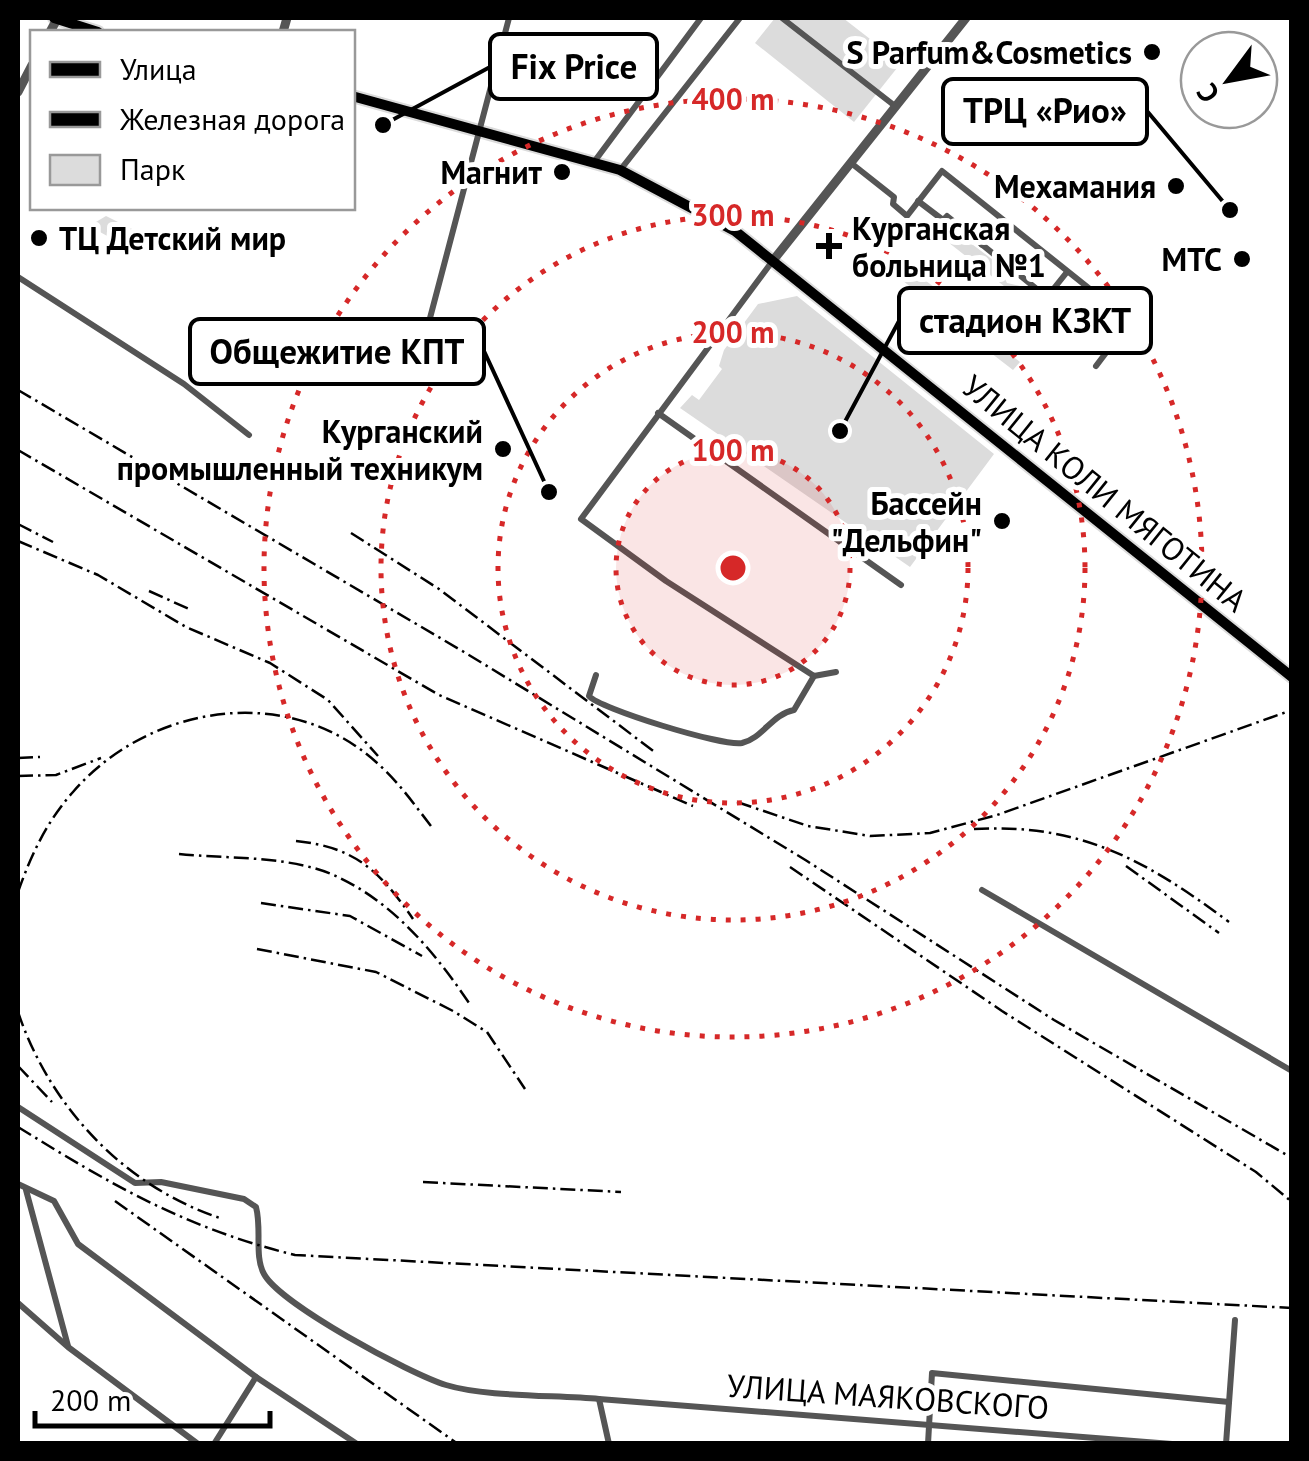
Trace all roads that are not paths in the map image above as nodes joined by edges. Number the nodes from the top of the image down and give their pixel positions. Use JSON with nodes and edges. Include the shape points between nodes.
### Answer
{"nodes":[{"id":1,"x":56,"y":18,"type":"edge"},
{"id":2,"x":509,"y":18,"type":"edge"},
{"id":3,"x":702,"y":18,"type":"edge"},
{"id":4,"x":740,"y":18,"type":"edge"},
{"id":5,"x":782,"y":18,"type":"edge"},
{"id":6,"x":966,"y":18,"type":"edge"},
{"id":7,"x":92,"y":30,"type":"edge"},
{"id":8,"x":30,"y":68,"type":"edge"},
{"id":9,"x":18,"y":92,"type":"edge"},
{"id":10,"x":355,"y":97,"type":"edge"},
{"id":11,"x":896,"y":107,"type":"junction"},
{"id":12,"x":479,"y":132,"type":"junction"},
{"id":13,"x":594,"y":162,"type":"junction"},
{"id":14,"x":851,"y":163,"type":"junction"},
{"id":15,"x":620,"y":170,"type":"junction"},
{"id":16,"x":918,"y":201,"type":"junction"},
{"id":17,"x":1002,"y":220,"type":"junction"},
{"id":18,"x":982,"y":245,"type":"junction"},
{"id":19,"x":775,"y":258,"type":"junction"},
{"id":20,"x":1067,"y":272,"type":"junction"},
{"id":21,"x":18,"y":278,"type":"edge"},
{"id":22,"x":1047,"y":297,"type":"junction"},
{"id":23,"x":425,"y":338,"type":"dead end"},
{"id":24,"x":1104,"y":352,"type":"junction"},
{"id":25,"x":1096,"y":366,"type":"dead end"},
{"id":26,"x":658,"y":413,"type":"junction"},
{"id":27,"x":249,"y":435,"type":"dead end"},
{"id":28,"x":901,"y":585,"type":"dead end"},
{"id":29,"x":836,"y":672,"type":"dead end"},
{"id":30,"x":596,"y":675,"type":"dead end"},
{"id":31,"x":814,"y":676,"type":"junction"},
{"id":32,"x":1292,"y":677,"type":"edge"},
{"id":33,"x":982,"y":890,"type":"dead end"},
{"id":34,"x":1292,"y":1071,"type":"edge"},
{"id":35,"x":18,"y":1106,"type":"edge"},
{"id":36,"x":21,"y":1186,"type":"edge"},
{"id":37,"x":19,"y":1306,"type":"edge"},
{"id":38,"x":1235,"y":1320,"type":"dead end"},
{"id":39,"x":68,"y":1347,"type":"junction"},
{"id":40,"x":256,"y":1378,"type":"junction"},
{"id":41,"x":600,"y":1399,"type":"junction"},
{"id":42,"x":1229,"y":1402,"type":"junction"},
{"id":43,"x":929,"y":1424,"type":"junction"},
{"id":44,"x":1030,"y":1432,"type":"junction"},
{"id":45,"x":198,"y":1444,"type":"edge"},
{"id":46,"x":214,"y":1444,"type":"edge"},
{"id":47,"x":357,"y":1444,"type":"edge"},
{"id":48,"x":609,"y":1444,"type":"edge"},
{"id":49,"x":928,"y":1444,"type":"edge"},
{"id":50,"x":1030,"y":1444,"type":"edge"},
{"id":51,"x":1172,"y":1444,"type":"edge"},
{"id":52,"x":1226,"y":1444,"type":"edge"}],
"edges":[{"from":1,"to":7,"type":"main road"},
{"from":2,"to":12,"type":"street"},
{"from":3,"to":13,"type":"street"},
{"from":4,"to":15,"type":"street"},
{"from":5,"to":11,"type":"street"},
{"from":6,"to":11,"type":"street"},
{"from":8,"to":9,"type":"street"},
{"from":10,"to":12,"type":"main road","name":"УЛИЦА КОЛИ МЯГОТИНА"},
{"from":11,"to":14,"type":"street"},
{"from":12,"to":13,"type":"main road","name":"УЛИЦА КОЛИ МЯГОТИНА"},
{"from":12,"to":23,"type":"street"},
{"from":13,"to":15,"type":"main road","name":"УЛИЦА КОЛИ МЯГОТИНА"},
{"from":14,"to":16,"type":"street","via":[[907,216]]},
{"from":14,"to":19,"type":"street"},
{"from":15,"to":19,"type":"main road","name":"УЛИЦА КОЛИ МЯГОТИНА"},
{"from":16,"to":17,"type":"street","via":[[942,171]]},
{"from":16,"to":18,"type":"street"},
{"from":17,"to":18,"type":"street"},
{"from":17,"to":20,"type":"street"},
{"from":18,"to":22,"type":"street"},
{"from":19,"to":26,"type":"street"},
{"from":19,"to":32,"type":"main road","name":"УЛИЦА КОЛИ МЯГОТИНА"},
{"from":20,"to":22,"type":"street"},
{"from":20,"to":24,"type":"street","via":[[1130,321]]},
{"from":21,"to":27,"type":"street","via":[[184,384]]},
{"from":22,"to":24,"type":"street"},
{"from":24,"to":25,"type":"street"},
{"from":26,"to":28,"type":"street"},
{"from":26,"to":31,"type":"street","via":[[581,519]]},
{"from":29,"to":31,"type":"street"},
{"from":30,"to":31,"type":"street","via":[[589,696],[603,709],[738,744],[794,710]]},
{"from":33,"to":34,"type":"street"},
{"from":35,"to":41,"type":"street","name":"УЛИЦА МАЯКОВСКОГО","via":[[135,1183],[194,1189],[256,1207],[266,1279],[376,1352],[448,1386]]},
{"from":36,"to":39,"type":"street","via":[[50,1267]]},
{"from":36,"to":40,"type":"street","via":[[54,1201],[78,1244]]},
{"from":37,"to":39,"type":"street"},
{"from":38,"to":42,"type":"street"},
{"from":39,"to":45,"type":"street"},
{"from":40,"to":46,"type":"street"},
{"from":40,"to":47,"type":"street"},
{"from":41,"to":43,"type":"street","name":"УЛИЦА МАЯКОВСКОГО"},
{"from":41,"to":48,"type":"street"},
{"from":42,"to":43,"type":"street","via":[[932,1373]]},
{"from":42,"to":52,"type":"street"},
{"from":43,"to":44,"type":"street","name":"УЛИЦА МАЯКОВСКОГО"},
{"from":43,"to":49,"type":"street"},
{"from":44,"to":50,"type":"street"},
{"from":44,"to":51,"type":"street","name":"УЛИЦА МАЯКОВСКОГО"}]}
